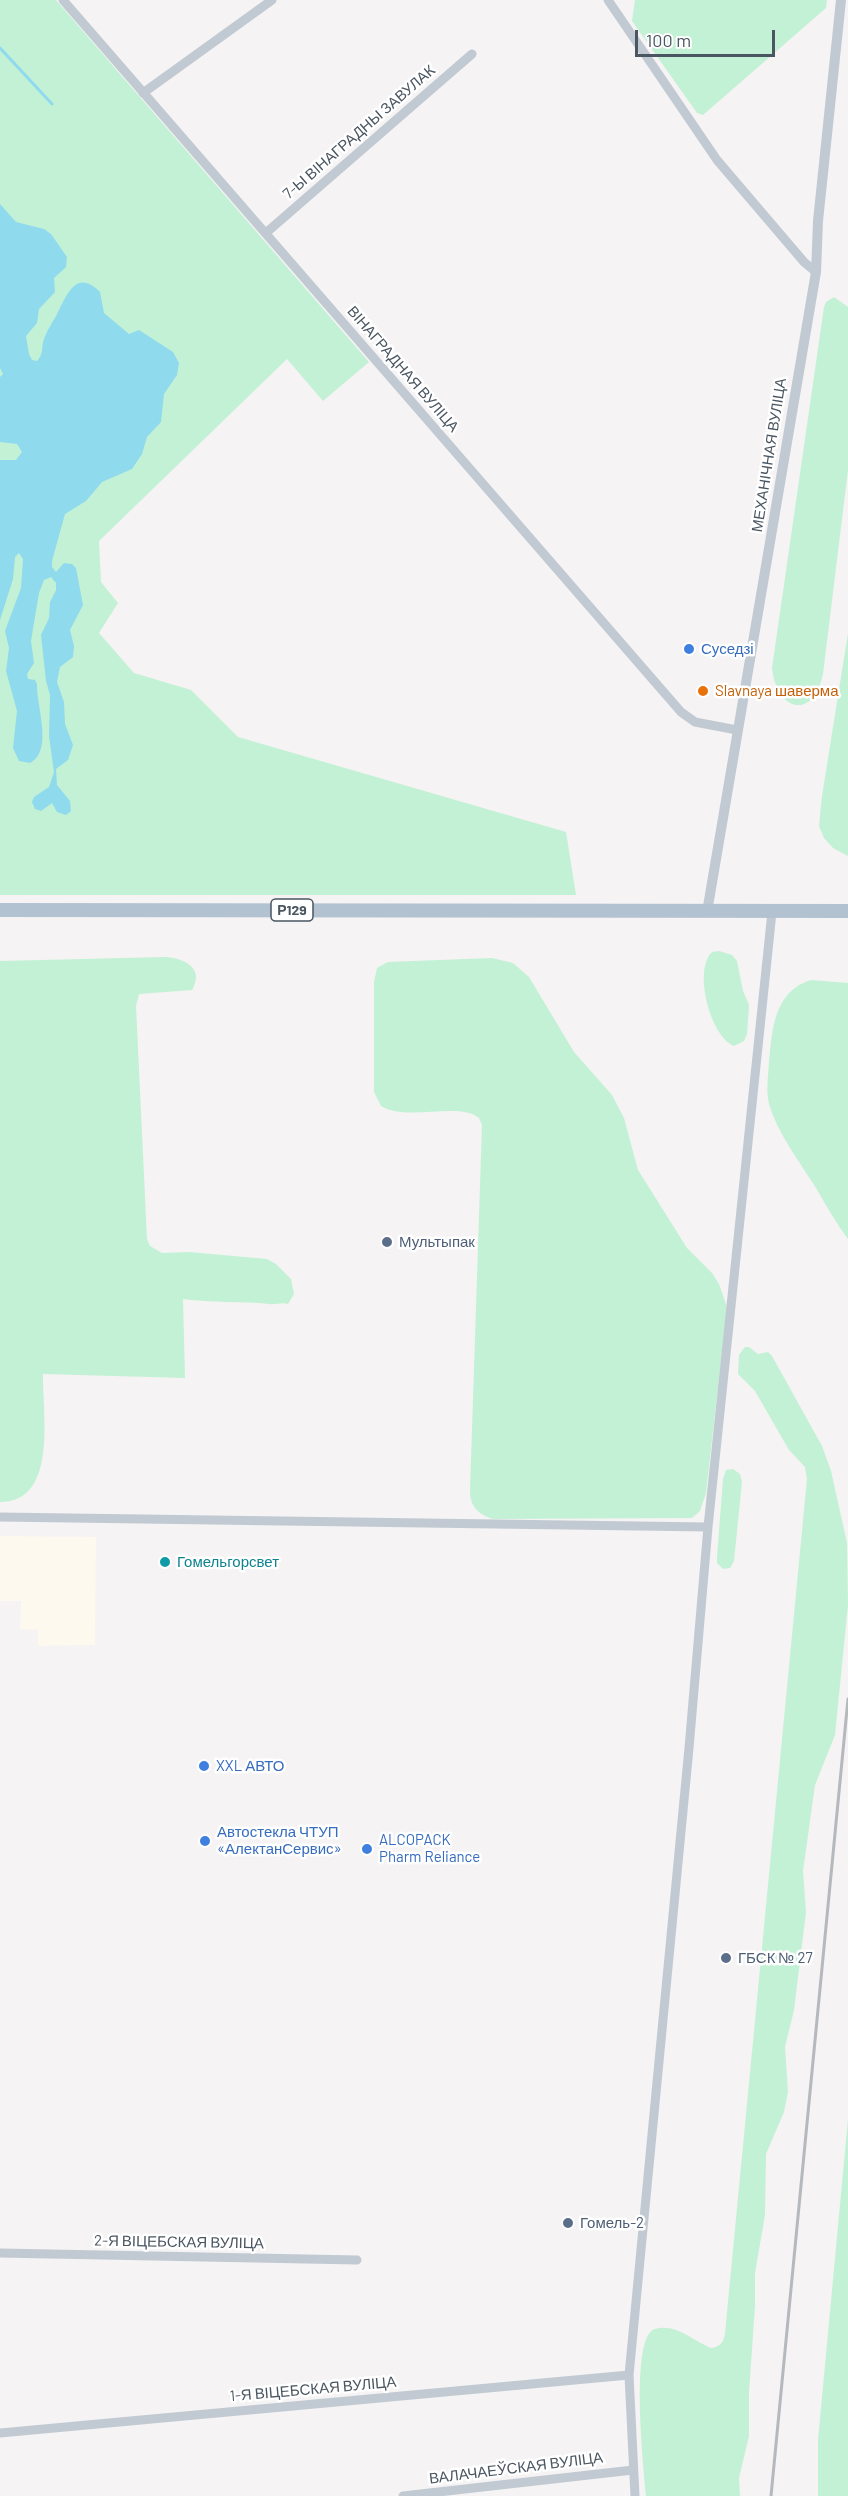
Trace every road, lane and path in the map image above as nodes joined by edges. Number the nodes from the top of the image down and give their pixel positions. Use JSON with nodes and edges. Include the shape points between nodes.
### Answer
{"nodes":[{"id":1,"x":63,"y":0,"type":"edge"},
{"id":2,"x":272,"y":0,"type":"edge"},
{"id":3,"x":608,"y":0,"type":"edge"},
{"id":4,"x":841,"y":0,"type":"edge"},
{"id":5,"x":472,"y":54,"type":"dead end"},
{"id":6,"x":143,"y":93,"type":"junction"},
{"id":7,"x":267,"y":232,"type":"junction"},
{"id":8,"x":816,"y":272,"type":"junction"},
{"id":9,"x":737,"y":730,"type":"junction"},
{"id":10,"x":0,"y":910,"type":"edge"},
{"id":11,"x":848,"y":911,"type":"edge"},
{"id":12,"x":707,"y":912,"type":"junction"},
{"id":13,"x":772,"y":912,"type":"junction"},
{"id":14,"x":0,"y":1517,"type":"edge"},
{"id":15,"x":708,"y":1527,"type":"junction"},
{"id":16,"x":0,"y":2253,"type":"edge"},
{"id":17,"x":357,"y":2260,"type":"dead end"},
{"id":18,"x":628,"y":2374,"type":"junction"},
{"id":19,"x":0,"y":2433,"type":"edge"},
{"id":20,"x":633,"y":2470,"type":"junction"},
{"id":21,"x":403,"y":2496,"type":"edge"},
{"id":22,"x":635,"y":2496,"type":"edge"}],
"edges":[{"from":1,"to":6,"type":"street","name":"ВІНАГРАДНАЯ ВУЛІЦА"},
{"from":2,"to":6,"type":"street"},
{"from":3,"to":8,"type":"street","via":[[717,160]]},
{"from":4,"to":8,"type":"street","name":"МЕХАНІЧНАЯ ВУЛІЦА"},
{"from":5,"to":7,"type":"street","name":"7-Ы ВІНАГРАДНЫ ЗАВУЛАК"},
{"from":6,"to":7,"type":"street","name":"ВІНАГРАДНАЯ ВУЛІЦА"},
{"from":7,"to":9,"type":"street","name":"ВІНАГРАДНАЯ ВУЛІЦА","via":[[681,712],[695,722]]},
{"from":8,"to":9,"type":"street","name":"МЕХАНІЧНАЯ ВУЛІЦА"},
{"from":9,"to":12,"type":"street","name":"МЕХАНІЧНАЯ ВУЛІЦА"},
{"from":10,"to":12,"type":"main road","number":"Р129"},
{"from":11,"to":13,"type":"main road","number":"Р129"},
{"from":12,"to":13,"type":"main road","number":"Р129"},
{"from":13,"to":15,"type":"street"},
{"from":14,"to":15,"type":"street"},
{"from":15,"to":18,"type":"street"},
{"from":16,"to":17,"type":"street","name":"2-Я ВІЦЕБСКАЯ ВУЛІЦА"},
{"from":18,"to":19,"type":"street","name":"1-Я ВІЦЕБСКАЯ ВУЛІЦА"},
{"from":18,"to":20,"type":"street"},
{"from":20,"to":21,"type":"street","name":"ВАЛАЧАЕЎСКАЯ ВУЛІЦА"},
{"from":20,"to":22,"type":"street"}]}
